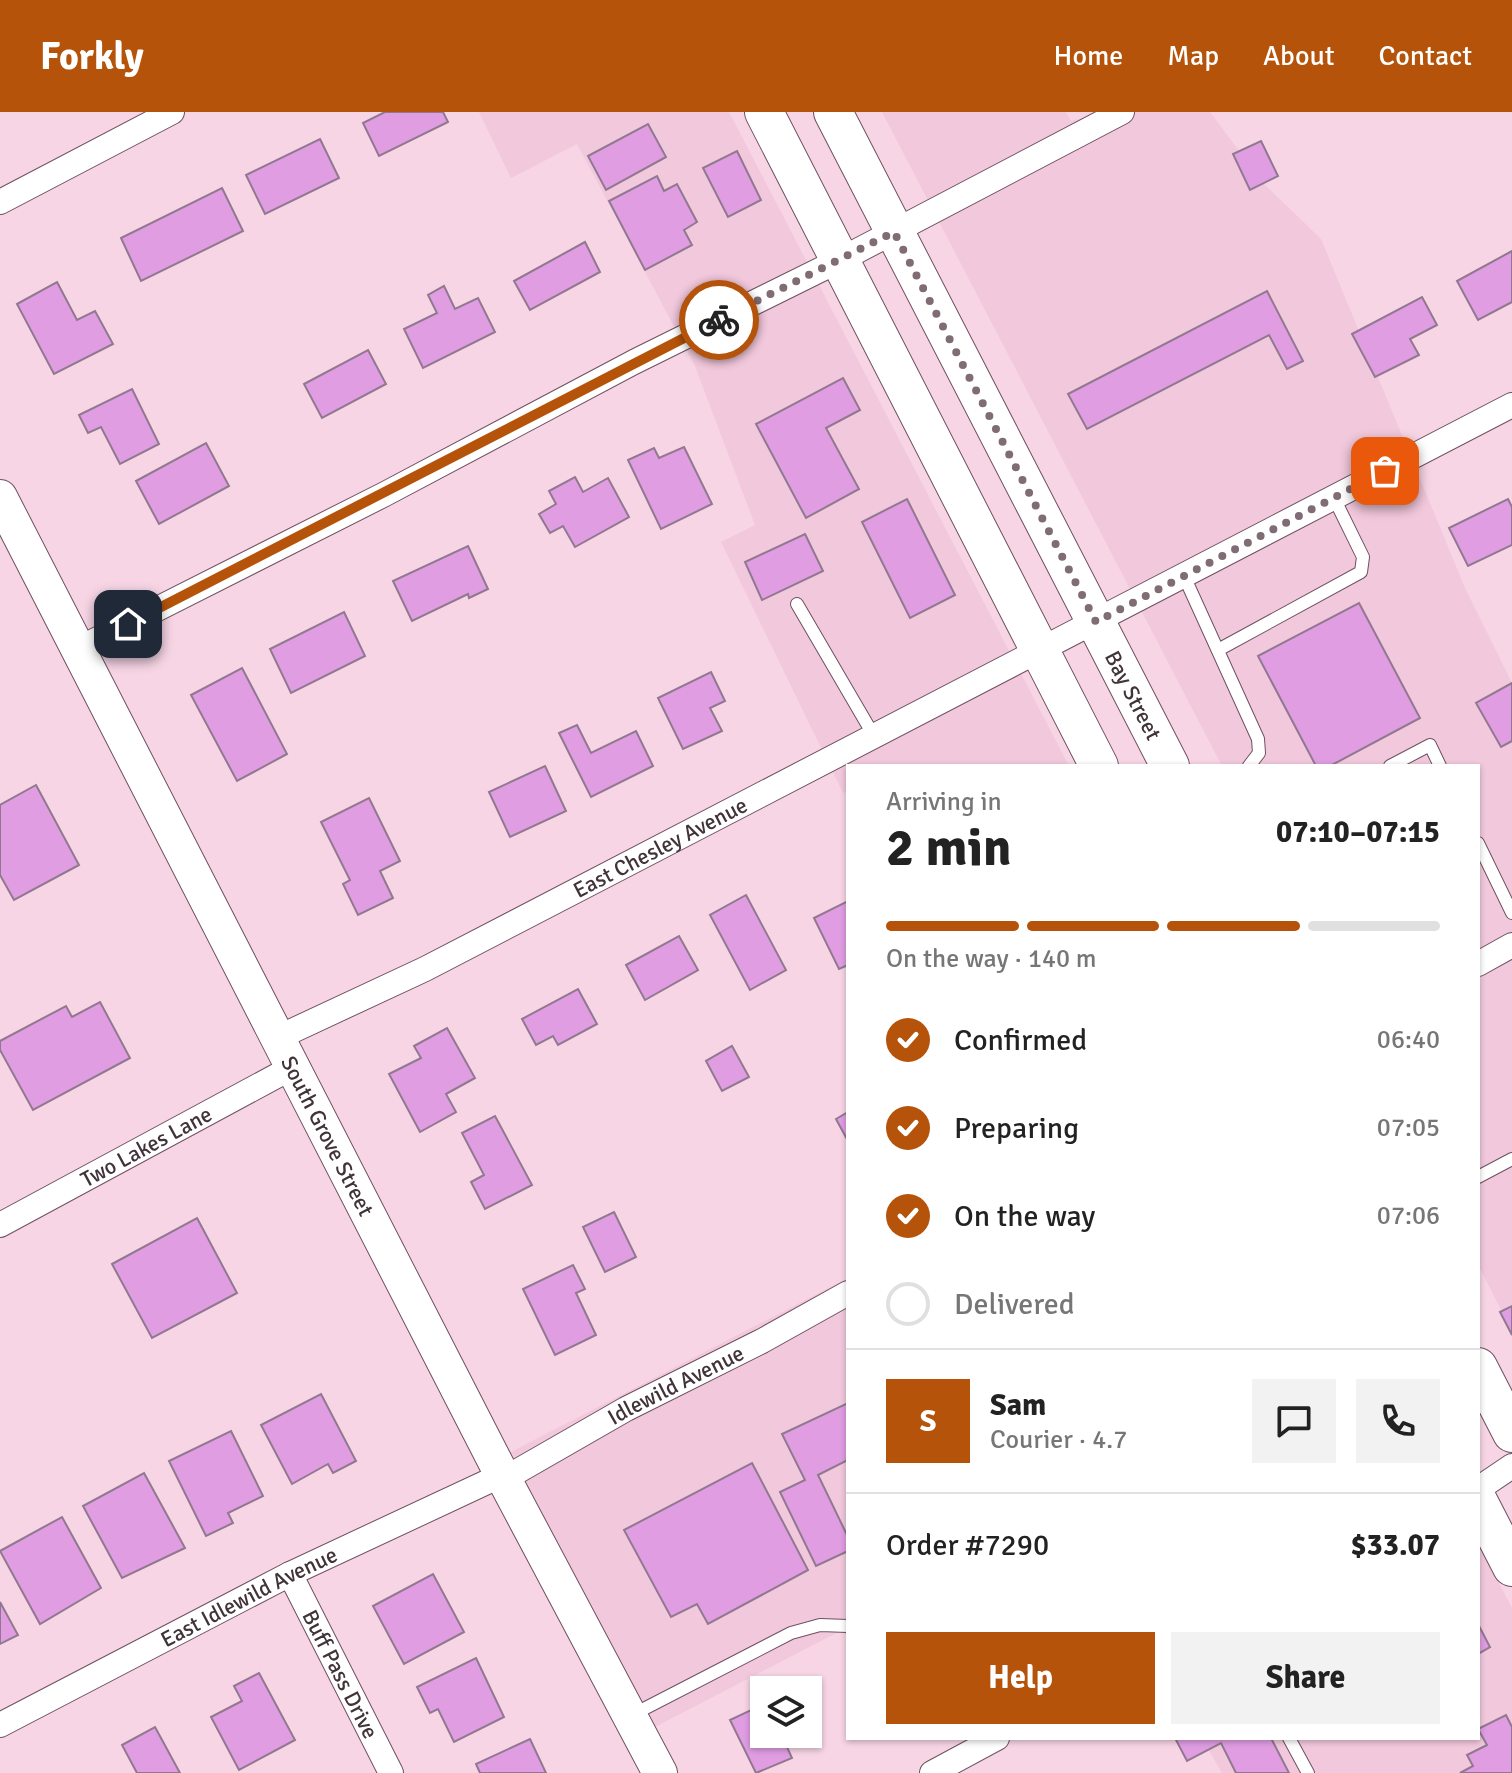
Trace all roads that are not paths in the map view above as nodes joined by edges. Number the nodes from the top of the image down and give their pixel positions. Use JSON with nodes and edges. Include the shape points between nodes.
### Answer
{"nodes":[{"id":1,"x":172,"y":112,"type":"edge"},
{"id":2,"x":764,"y":112,"type":"edge"},
{"id":3,"x":833,"y":112,"type":"edge"},
{"id":4,"x":1122,"y":112,"type":"edge"},
{"id":5,"x":0,"y":202,"type":"edge"},
{"id":6,"x":894,"y":232,"type":"junction"},
{"id":7,"x":840,"y":260,"type":"junction"},
{"id":8,"x":1512,"y":405,"type":"edge"},
{"id":9,"x":0,"y":497,"type":"edge"},
{"id":10,"x":1334,"y":498,"type":"junction"},
{"id":11,"x":1184,"y":576,"type":"junction"},
{"id":12,"x":797,"y":604,"type":"dead end"},
{"id":13,"x":1096,"y":622,"type":"junction"},
{"id":14,"x":89,"y":644,"type":"junction"},
{"id":15,"x":1218,"y":650,"type":"junction"},
{"id":16,"x":1040,"y":651,"type":"junction"},
{"id":17,"x":874,"y":736,"type":"junction"},
{"id":18,"x":1098,"y":764,"type":"edge"},
{"id":19,"x":1169,"y":764,"type":"edge"},
{"id":20,"x":1251,"y":764,"type":"edge"},
{"id":21,"x":1394,"y":764,"type":"edge"},
{"id":22,"x":1439,"y":764,"type":"edge"},
{"id":23,"x":1480,"y":847,"type":"edge"},
{"id":24,"x":1512,"y":913,"type":"edge"},
{"id":25,"x":1512,"y":945,"type":"edge"},
{"id":26,"x":1480,"y":963,"type":"edge"},
{"id":27,"x":285,"y":1052,"type":"junction"},
{"id":28,"x":1512,"y":1159,"type":"edge"},
{"id":29,"x":1480,"y":1176,"type":"edge"},
{"id":30,"x":0,"y":1225,"type":"edge"},
{"id":31,"x":846,"y":1294,"type":"edge"},
{"id":32,"x":1480,"y":1371,"type":"edge"},
{"id":33,"x":1512,"y":1433,"type":"edge"},
{"id":34,"x":1512,"y":1466,"type":"edge"},
{"id":35,"x":503,"y":1477,"type":"junction"},
{"id":36,"x":1480,"y":1488,"type":"edge"},
{"id":37,"x":1480,"y":1505,"type":"edge"},
{"id":38,"x":1512,"y":1567,"type":"edge"},
{"id":39,"x":290,"y":1574,"type":"junction"},
{"id":40,"x":846,"y":1626,"type":"edge"},
{"id":41,"x":630,"y":1716,"type":"junction"},
{"id":42,"x":0,"y":1725,"type":"edge"},
{"id":43,"x":993,"y":1740,"type":"edge"},
{"id":44,"x":1290,"y":1740,"type":"edge"},
{"id":45,"x":391,"y":1773,"type":"edge"},
{"id":46,"x":660,"y":1773,"type":"edge"},
{"id":47,"x":932,"y":1773,"type":"edge"},
{"id":48,"x":1308,"y":1773,"type":"edge"}],
"edges":[{"from":1,"to":5,"type":"street"},
{"from":2,"to":7,"type":"main road"},
{"from":3,"to":6,"type":"main road","name":"Bay Street"},
{"from":4,"to":6,"type":"street"},
{"from":6,"to":7,"type":"street"},
{"from":6,"to":13,"type":"main road","name":"Bay Street"},
{"from":7,"to":14,"type":"street"},
{"from":7,"to":16,"type":"main road"},
{"from":8,"to":10,"type":"street","name":"East Chesley Avenue"},
{"from":9,"to":14,"type":"street","name":"South Grove Street"},
{"from":10,"to":11,"type":"street","name":"East Chesley Avenue"},
{"from":10,"to":15,"type":"lane","via":[[1363,557],[1361,572]]},
{"from":11,"to":13,"type":"street","name":"East Chesley Avenue"},
{"from":11,"to":15,"type":"lane"},
{"from":12,"to":17,"type":"lane"},
{"from":13,"to":16,"type":"street","name":"East Chesley Avenue"},
{"from":13,"to":19,"type":"main road","name":"Bay Street"},
{"from":14,"to":27,"type":"street","name":"South Grove Street"},
{"from":15,"to":20,"type":"lane","via":[[1258,739],[1259,753]]},
{"from":16,"to":17,"type":"street","name":"East Chesley Avenue"},
{"from":16,"to":18,"type":"main road"},
{"from":17,"to":27,"type":"street","name":"East Chesley Avenue","via":[[425,969]]},
{"from":21,"to":22,"type":"lane","via":[[1430,745]]},
{"from":23,"to":24,"type":"lane"},
{"from":25,"to":26,"type":"street"},
{"from":27,"to":30,"type":"street","name":"Two Lakes Lane"},
{"from":27,"to":35,"type":"street","name":"South Grove Street"},
{"from":28,"to":29,"type":"lane"},
{"from":31,"to":35,"type":"street","name":"Idlewild Avenue"},
{"from":32,"to":33,"type":"main road"},
{"from":34,"to":36,"type":"street"},
{"from":35,"to":39,"type":"street","name":"East Idlewild Avenue"},
{"from":35,"to":41,"type":"street","name":"South Grove Street"},
{"from":37,"to":38,"type":"main road"},
{"from":39,"to":42,"type":"street","name":"East Idlewild Avenue"},
{"from":39,"to":45,"type":"street","name":"Buff Pass Drive"},
{"from":40,"to":41,"type":"lane","via":[[820,1625],[791,1633]]},
{"from":41,"to":46,"type":"street","name":"South Grove Street"},
{"from":43,"to":47,"type":"street"},
{"from":44,"to":48,"type":"lane"}]}
